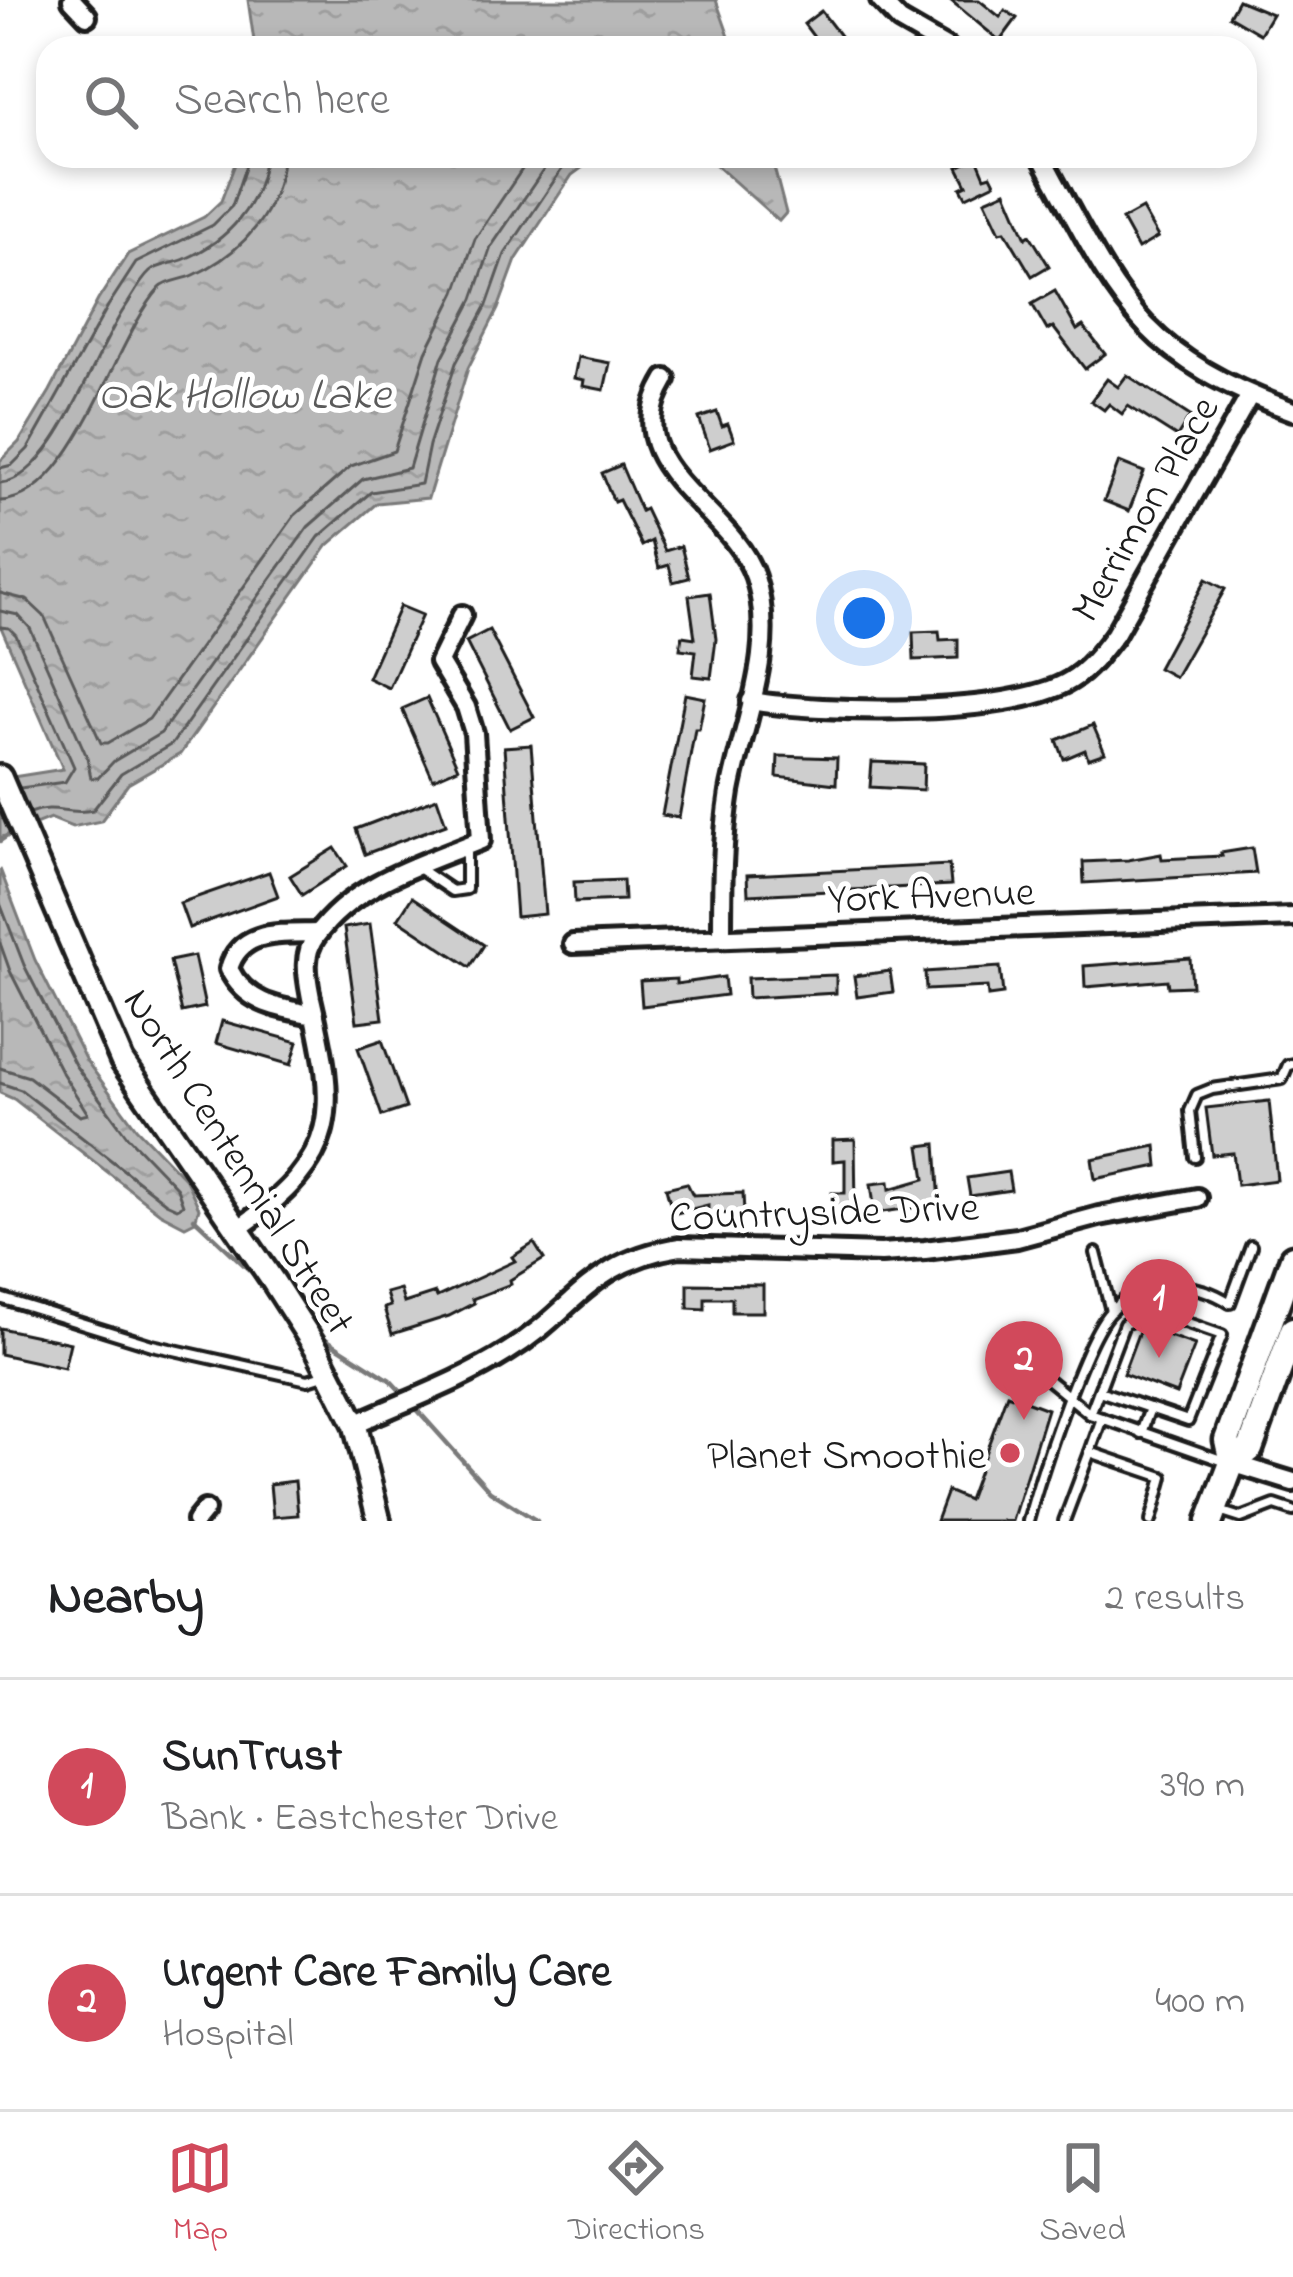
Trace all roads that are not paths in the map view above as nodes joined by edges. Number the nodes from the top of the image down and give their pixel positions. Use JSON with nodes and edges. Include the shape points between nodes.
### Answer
{"nodes":[{"id":1,"x":72,"y":0,"type":"edge"},
{"id":2,"x":880,"y":0,"type":"edge"},
{"id":3,"x":87,"y":16,"type":"dead end"},
{"id":4,"x":926,"y":36,"type":"edge"},
{"id":5,"x":1048,"y":168,"type":"edge"},
{"id":6,"x":666,"y":379,"type":"dead end"},
{"id":7,"x":1250,"y":395,"type":"junction"},
{"id":8,"x":1293,"y":411,"type":"edge"},
{"id":9,"x":462,"y":615,"type":"dead end"},
{"id":10,"x":751,"y":701,"type":"junction"},
{"id":11,"x":0,"y":777,"type":"edge"},
{"id":12,"x":466,"y":847,"type":"junction"},
{"id":13,"x":417,"y":867,"type":"junction"},
{"id":14,"x":1293,"y":916,"type":"edge"},
{"id":15,"x":318,"y":934,"type":"junction"},
{"id":16,"x":722,"y":938,"type":"junction"},
{"id":17,"x":573,"y":944,"type":"dead end"},
{"id":18,"x":315,"y":1015,"type":"junction"},
{"id":19,"x":1293,"y":1064,"type":"edge"},
{"id":20,"x":1293,"y":1074,"type":"edge"},
{"id":21,"x":1195,"y":1157,"type":"dead end"},
{"id":22,"x":1197,"y":1198,"type":"dead end"},
{"id":23,"x":238,"y":1228,"type":"junction"},
{"id":24,"x":1251,"y":1246,"type":"dead end"},
{"id":25,"x":1096,"y":1253,"type":"dead end"},
{"id":26,"x":1293,"y":1258,"type":"edge"},
{"id":27,"x":0,"y":1298,"type":"edge"},
{"id":28,"x":1111,"y":1311,"type":"junction"},
{"id":29,"x":1293,"y":1330,"type":"edge"},
{"id":30,"x":1293,"y":1354,"type":"edge"},
{"id":31,"x":329,"y":1373,"type":"junction"},
{"id":32,"x":1013,"y":1374,"type":"dead end"},
{"id":33,"x":1099,"y":1391,"type":"junction"},
{"id":34,"x":1070,"y":1400,"type":"junction"},
{"id":35,"x":1268,"y":1400,"type":"junction"},
{"id":36,"x":1150,"y":1408,"type":"junction"},
{"id":37,"x":1090,"y":1414,"type":"junction"},
{"id":38,"x":1102,"y":1418,"type":"junction"},
{"id":39,"x":355,"y":1424,"type":"junction"},
{"id":40,"x":1141,"y":1433,"type":"junction"},
{"id":41,"x":1090,"y":1451,"type":"junction"},
{"id":42,"x":1232,"y":1463,"type":"junction"},
{"id":43,"x":1293,"y":1482,"type":"edge"},
{"id":44,"x":1293,"y":1511,"type":"edge"},
{"id":45,"x":1212,"y":1515,"type":"edge"},
{"id":46,"x":1257,"y":1516,"type":"edge"},
{"id":47,"x":379,"y":1521,"type":"edge"},
{"id":48,"x":1028,"y":1521,"type":"edge"},
{"id":49,"x":1064,"y":1521,"type":"edge"},
{"id":50,"x":1150,"y":1521,"type":"edge"}],
"edges":[{"from":1,"to":3,"type":"street"},
{"from":2,"to":4,"type":"street"},
{"from":5,"to":7,"type":"street","via":[[1139,321],[1180,358]]},
{"from":6,"to":10,"type":"street","via":[[652,409],[660,456],[727,528],[754,577],[764,637]]},
{"from":7,"to":8,"type":"street"},
{"from":7,"to":10,"type":"street","name":"Merrimon Place","via":[[1115,634],[1073,680],[995,703],[831,710]]},
{"from":9,"to":12,"type":"street","via":[[439,662],[474,733],[481,841]]},
{"from":10,"to":16,"type":"street","via":[[723,836]]},
{"from":11,"to":23,"type":"street","name":"North Centennial Street","via":[[122,1061]]},
{"from":12,"to":13,"type":"street"},
{"from":12,"to":13,"type":"lane","via":[[466,889],[452,891]]},
{"from":13,"to":15,"type":"street","via":[[354,897]]},
{"from":14,"to":16,"type":"street","name":"York Avenue"},
{"from":15,"to":18,"type":"street","via":[[305,970]]},
{"from":15,"to":18,"type":"street","via":[[252,938],[233,952],[229,969],[238,988],[259,1000]]},
{"from":16,"to":17,"type":"street","name":"York Avenue"},
{"from":18,"to":23,"type":"street","via":[[330,1091],[323,1132],[289,1187]]},
{"from":19,"to":20,"type":"lane"},
{"from":19,"to":21,"type":"lane","via":[[1282,1079],[1197,1095],[1190,1111]]},
{"from":22,"to":39,"type":"street","name":"Countryside Drive","via":[[925,1250],[649,1252],[600,1275],[484,1366]]},
{"from":23,"to":31,"type":"street","name":"North Centennial Street"},
{"from":24,"to":28,"type":"lane","via":[[1230,1303],[1168,1286]]},
{"from":25,"to":28,"type":"lane"},
{"from":26,"to":42,"type":"main road","via":[[1227,1441]]},
{"from":27,"to":31,"type":"lane","via":[[152,1345],[308,1380]]},
{"from":28,"to":34,"type":"lane"},
{"from":29,"to":35,"type":"main road"},
{"from":30,"to":35,"type":"lane"},
{"from":31,"to":39,"type":"street","name":"North Centennial Street"},
{"from":32,"to":34,"type":"lane","via":[[1046,1378]]},
{"from":33,"to":36,"type":"lane"},
{"from":33,"to":36,"type":"lane","via":[[1124,1324],[1156,1312],[1222,1335],[1188,1421]]},
{"from":33,"to":37,"type":"lane"},
{"from":34,"to":37,"type":"lane"},
{"from":34,"to":48,"type":"lane"},
{"from":35,"to":42,"type":"main road","via":[[1250,1449]]},
{"from":36,"to":40,"type":"lane"},
{"from":37,"to":38,"type":"lane"},
{"from":38,"to":40,"type":"lane"},
{"from":38,"to":41,"type":"lane"},
{"from":39,"to":47,"type":"street","name":"North Centennial Street"},
{"from":40,"to":42,"type":"lane"},
{"from":41,"to":49,"type":"lane"},
{"from":41,"to":50,"type":"lane","via":[[1162,1477]]},
{"from":42,"to":43,"type":"street"},
{"from":42,"to":45,"type":"main road"},
{"from":44,"to":46,"type":"lane","via":[[1275,1504]]},
{"from":45,"to":46,"type":"lane"}]}
